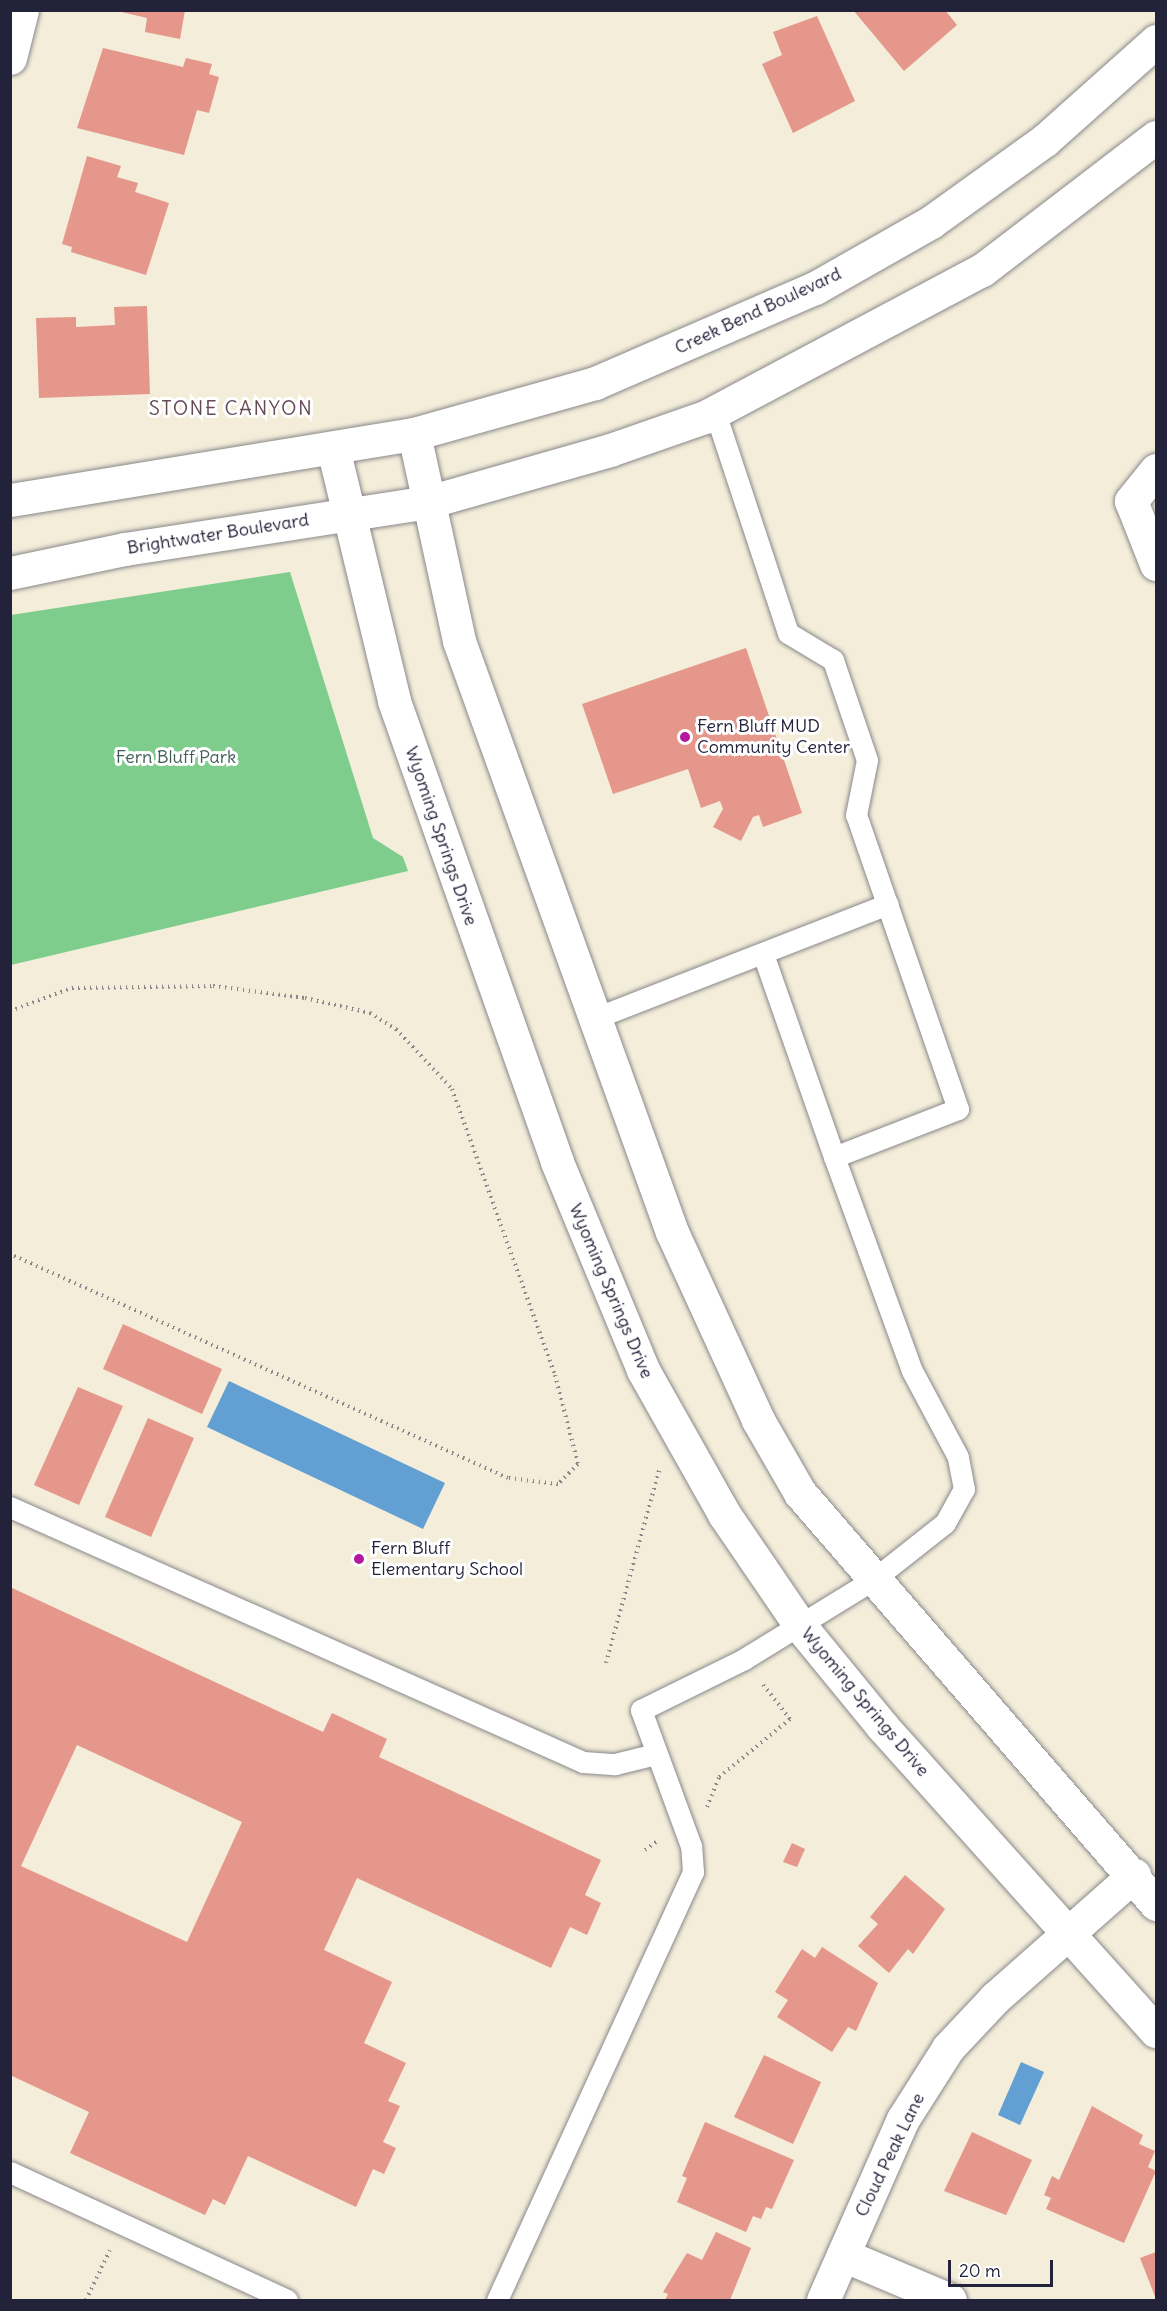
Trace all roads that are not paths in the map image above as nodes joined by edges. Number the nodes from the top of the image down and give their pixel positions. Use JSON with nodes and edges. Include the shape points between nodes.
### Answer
{"nodes":[{"id":1,"x":22,"y":10,"type":"edge"},
{"id":2,"x":1156,"y":41,"type":"edge"},
{"id":3,"x":10,"y":58,"type":"edge"},
{"id":4,"x":1156,"y":136,"type":"edge"},
{"id":5,"x":715,"y":412,"type":"junction"},
{"id":6,"x":414,"y":434,"type":"junction"},
{"id":7,"x":333,"y":448,"type":"junction"},
{"id":8,"x":1156,"y":470,"type":"edge"},
{"id":9,"x":10,"y":500,"type":"edge"},
{"id":10,"x":428,"y":502,"type":"junction"},
{"id":11,"x":345,"y":514,"type":"junction"},
{"id":12,"x":1156,"y":564,"type":"edge"},
{"id":13,"x":10,"y":573,"type":"edge"},
{"id":14,"x":888,"y":904,"type":"junction"},
{"id":15,"x":763,"y":954,"type":"junction"},
{"id":16,"x":598,"y":1017,"type":"junction"},
{"id":17,"x":834,"y":1158,"type":"junction"},
{"id":18,"x":10,"y":1507,"type":"edge"},
{"id":19,"x":874,"y":1579,"type":"junction"},
{"id":20,"x":801,"y":1627,"type":"junction"},
{"id":21,"x":656,"y":1754,"type":"junction"},
{"id":22,"x":1134,"y":1875,"type":"junction"},
{"id":23,"x":1156,"y":1904,"type":"edge"},
{"id":24,"x":1071,"y":1931,"type":"junction"},
{"id":25,"x":1156,"y":2031,"type":"edge"},
{"id":26,"x":10,"y":2172,"type":"edge"},
{"id":27,"x":843,"y":2255,"type":"junction"},
{"id":28,"x":287,"y":2301,"type":"edge"},
{"id":29,"x":497,"y":2301,"type":"edge"},
{"id":30,"x":823,"y":2301,"type":"edge"},
{"id":31,"x":950,"y":2301,"type":"edge"}],
"edges":[{"from":1,"to":3,"type":"street"},
{"from":2,"to":6,"type":"street","name":"Creek Bend Boulevard","via":[[1045,140],[931,222],[816,288],[595,383]]},
{"from":4,"to":5,"type":"street","via":[[982,270]]},
{"from":5,"to":10,"type":"street","via":[[610,450]]},
{"from":5,"to":14,"type":"lane","via":[[788,633],[833,660],[867,760],[856,815]]},
{"from":6,"to":7,"type":"street","name":"Creek Bend Boulevard"},
{"from":6,"to":10,"type":"street"},
{"from":7,"to":9,"type":"street"},
{"from":7,"to":11,"type":"street","name":"Wyoming Springs Drive"},
{"from":8,"to":12,"type":"street","via":[[1131,501]]},
{"from":10,"to":11,"type":"street","name":"Brightwater Boulevard"},
{"from":10,"to":16,"type":"street","via":[[459,641]]},
{"from":11,"to":13,"type":"street","name":"Brightwater Boulevard"},
{"from":11,"to":20,"type":"street","name":"Wyoming Springs Drive","via":[[394,701],[557,1162],[613,1303],[643,1370],[724,1514]]},
{"from":14,"to":15,"type":"lane"},
{"from":14,"to":17,"type":"lane","via":[[958,1109]]},
{"from":15,"to":16,"type":"lane"},
{"from":15,"to":17,"type":"lane"},
{"from":16,"to":19,"type":"street","via":[[672,1232],[758,1420],[800,1492]]},
{"from":17,"to":19,"type":"lane","via":[[912,1371],[963,1474],[961,1503],[953,1515]]},
{"from":18,"to":21,"type":"lane","via":[[583,1762],[615,1764]]},
{"from":19,"to":20,"type":"lane"},
{"from":19,"to":22,"type":"street"},
{"from":20,"to":21,"type":"lane","via":[[641,1710]]},
{"from":20,"to":24,"type":"street","name":"Wyoming Springs Drive","via":[[882,1726]]},
{"from":21,"to":29,"type":"lane","via":[[691,1846],[693,1872]]},
{"from":22,"to":23,"type":"street"},
{"from":22,"to":24,"type":"street","name":"Cloud Peak Lane"},
{"from":24,"to":25,"type":"street","name":"Wyoming Springs Drive"},
{"from":24,"to":27,"type":"street","name":"Cloud Peak Lane","via":[[994,1998],[932,2071],[903,2119]]},
{"from":26,"to":28,"type":"lane"},
{"from":27,"to":30,"type":"street","name":"Cloud Peak Lane"},
{"from":27,"to":31,"type":"street"}]}
